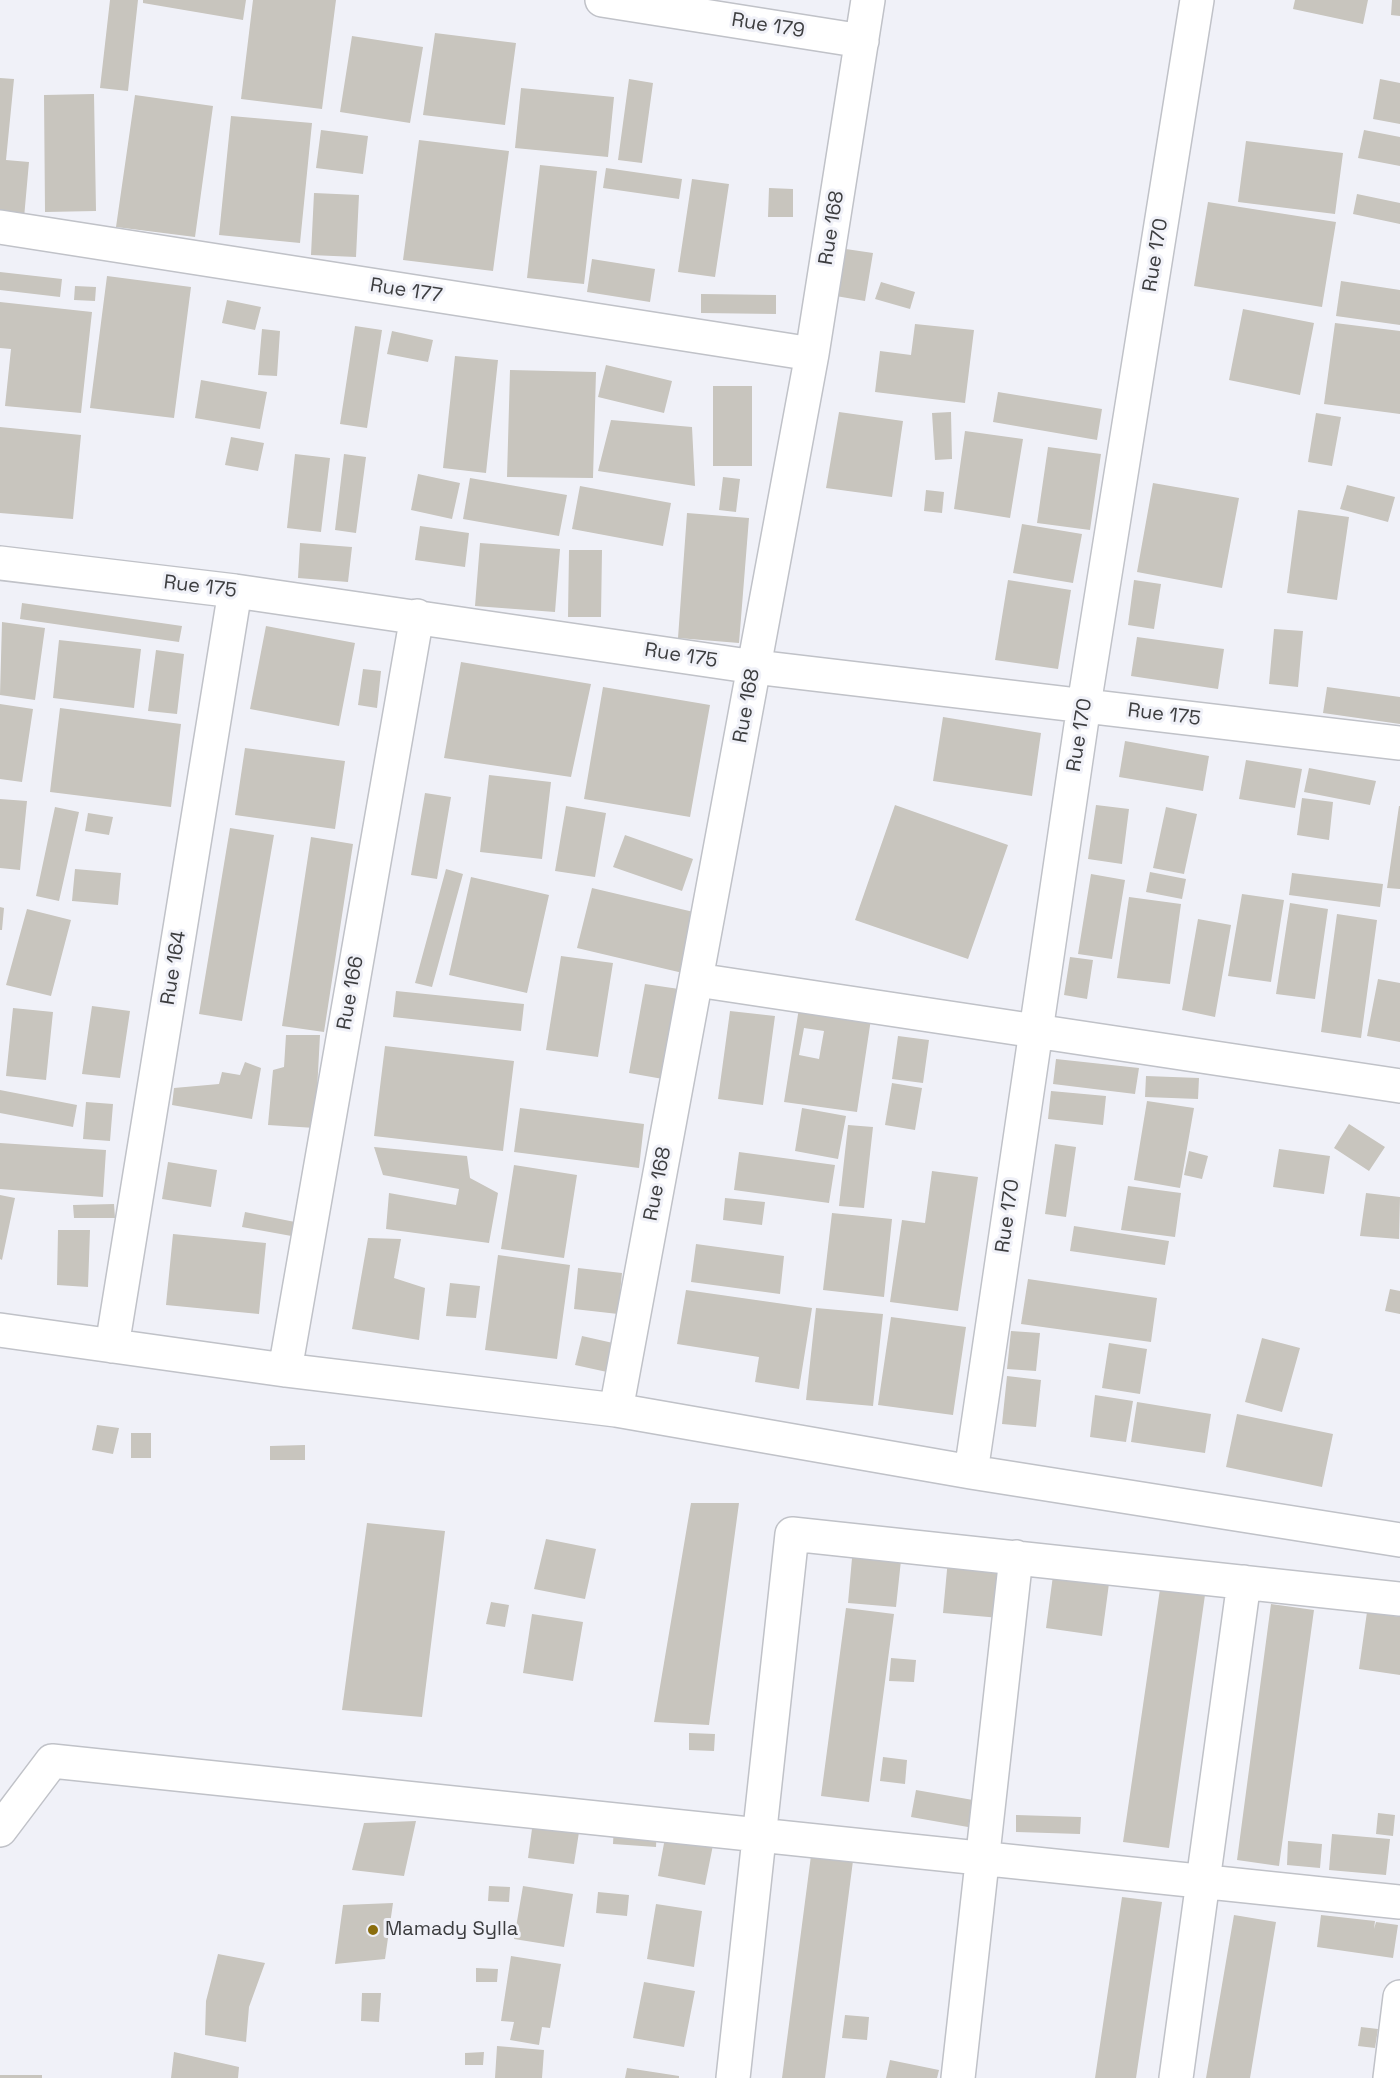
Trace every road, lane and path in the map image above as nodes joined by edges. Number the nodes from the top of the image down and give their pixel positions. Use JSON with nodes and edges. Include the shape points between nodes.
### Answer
{"nodes":[{"id":1,"x":602,"y":0,"type":"edge"},
{"id":2,"x":868,"y":0,"type":"edge"},
{"id":3,"x":1197,"y":0,"type":"edge"},
{"id":4,"x":862,"y":41,"type":"junction"},
{"id":5,"x":0,"y":227,"type":"edge"},
{"id":6,"x":812,"y":354,"type":"junction"},
{"id":7,"x":0,"y":563,"type":"edge"},
{"id":8,"x":235,"y":591,"type":"junction"},
{"id":9,"x":417,"y":616,"type":"junction"},
{"id":10,"x":754,"y":667,"type":"junction"},
{"id":11,"x":1084,"y":705,"type":"junction"},
{"id":12,"x":1400,"y":743,"type":"edge"},
{"id":13,"x":696,"y":980,"type":"junction"},
{"id":14,"x":1035,"y":1030,"type":"junction"},
{"id":15,"x":1400,"y":1086,"type":"edge"},
{"id":16,"x":0,"y":1330,"type":"edge"},
{"id":17,"x":112,"y":1346,"type":"junction"},
{"id":18,"x":285,"y":1370,"type":"junction"},
{"id":19,"x":616,"y":1410,"type":"junction"},
{"id":20,"x":971,"y":1472,"type":"junction"},
{"id":21,"x":1400,"y":1540,"type":"edge"},
{"id":22,"x":1016,"y":1557,"type":"junction"},
{"id":23,"x":1244,"y":1582,"type":"junction"},
{"id":24,"x":1400,"y":1599,"type":"edge"},
{"id":25,"x":0,"y":1830,"type":"edge"},
{"id":26,"x":760,"y":1835,"type":"junction"},
{"id":27,"x":982,"y":1858,"type":"junction"},
{"id":28,"x":1203,"y":1882,"type":"junction"},
{"id":29,"x":1400,"y":1902,"type":"edge"},
{"id":30,"x":1400,"y":1997,"type":"edge"},
{"id":31,"x":733,"y":2078,"type":"edge"},
{"id":32,"x":958,"y":2078,"type":"edge"},
{"id":33,"x":1176,"y":2078,"type":"edge"},
{"id":34,"x":1390,"y":2078,"type":"edge"}],
"edges":[{"from":1,"to":4,"type":"street","name":"Rue 179"},
{"from":2,"to":4,"type":"street","name":"Rue 168"},
{"from":3,"to":11,"type":"street","name":"Rue 170"},
{"from":4,"to":6,"type":"street","name":"Rue 168"},
{"from":5,"to":6,"type":"street","name":"Rue 177"},
{"from":6,"to":10,"type":"street","name":"Rue 168"},
{"from":7,"to":8,"type":"street","name":"Rue 175"},
{"from":8,"to":9,"type":"street","name":"Rue 175"},
{"from":8,"to":17,"type":"street","name":"Rue 164"},
{"from":9,"to":10,"type":"street","name":"Rue 175"},
{"from":9,"to":18,"type":"street","name":"Rue 166"},
{"from":10,"to":11,"type":"street","name":"Rue 175"},
{"from":10,"to":13,"type":"street","name":"Rue 168"},
{"from":11,"to":12,"type":"street","name":"Rue 175"},
{"from":11,"to":14,"type":"street","name":"Rue 170"},
{"from":13,"to":14,"type":"street"},
{"from":13,"to":19,"type":"street","name":"Rue 168"},
{"from":14,"to":15,"type":"street"},
{"from":14,"to":20,"type":"street","name":"Rue 170"},
{"from":16,"to":17,"type":"street"},
{"from":17,"to":18,"type":"street"},
{"from":18,"to":19,"type":"street"},
{"from":19,"to":20,"type":"street"},
{"from":20,"to":21,"type":"street"},
{"from":22,"to":23,"type":"street"},
{"from":22,"to":26,"type":"street","via":[[792,1534]]},
{"from":22,"to":27,"type":"street"},
{"from":23,"to":24,"type":"street"},
{"from":23,"to":28,"type":"street"},
{"from":25,"to":26,"type":"street","via":[[52,1761]]},
{"from":26,"to":27,"type":"street"},
{"from":26,"to":31,"type":"street"},
{"from":27,"to":28,"type":"street"},
{"from":27,"to":32,"type":"street"},
{"from":28,"to":29,"type":"street"},
{"from":28,"to":33,"type":"street"},
{"from":30,"to":34,"type":"street"}]}
